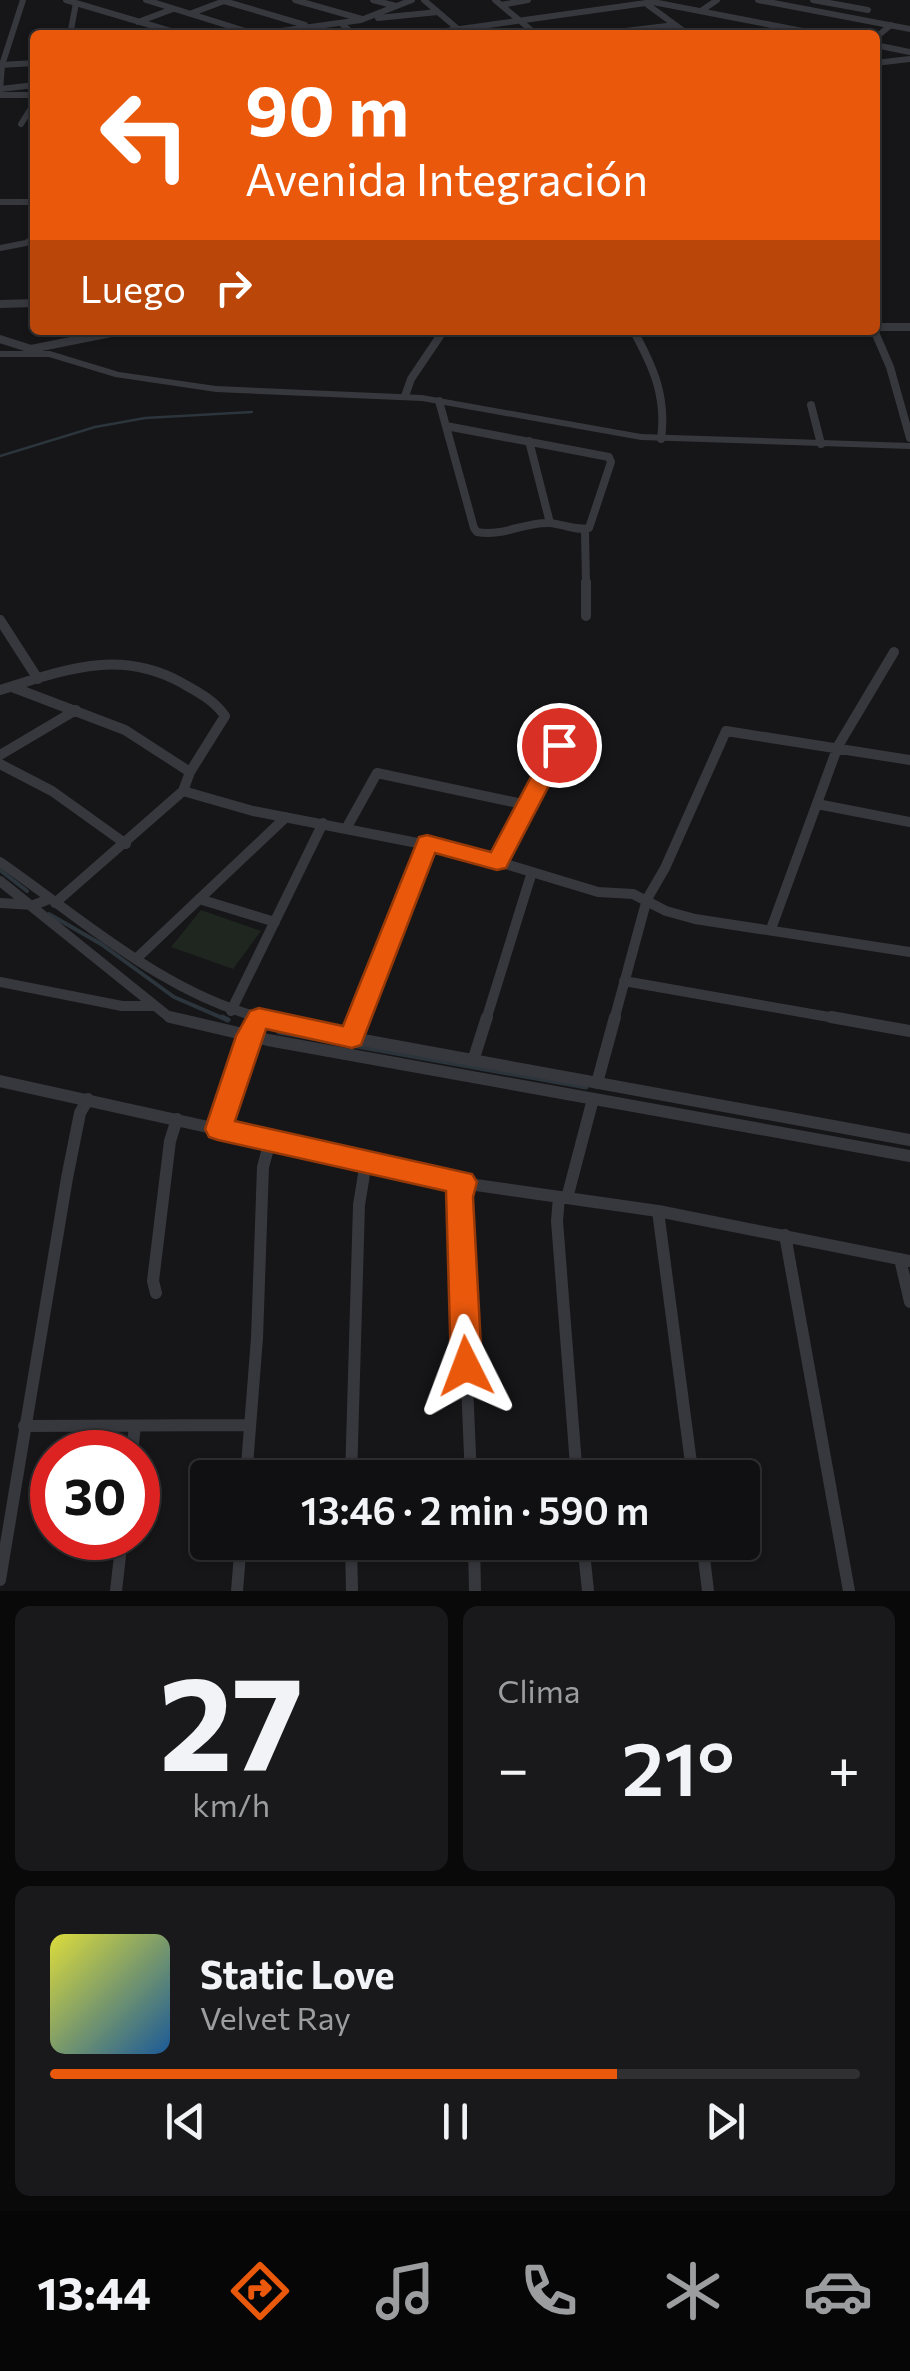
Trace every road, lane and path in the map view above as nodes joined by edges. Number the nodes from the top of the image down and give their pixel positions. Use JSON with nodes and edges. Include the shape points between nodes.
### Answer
{"nodes":[{"id":1,"x":23,"y":0,"type":"edge"},
{"id":2,"x":146,"y":0,"type":"edge"},
{"id":3,"x":166,"y":0,"type":"edge"},
{"id":4,"x":226,"y":0,"type":"edge"},
{"id":5,"x":295,"y":0,"type":"edge"},
{"id":6,"x":373,"y":0,"type":"edge"},
{"id":7,"x":412,"y":0,"type":"edge"},
{"id":8,"x":424,"y":0,"type":"edge"},
{"id":9,"x":495,"y":0,"type":"edge"},
{"id":10,"x":528,"y":0,"type":"edge"},
{"id":11,"x":641,"y":0,"type":"edge"},
{"id":12,"x":716,"y":0,"type":"edge"},
{"id":13,"x":758,"y":0,"type":"edge"},
{"id":14,"x":812,"y":0,"type":"edge"},
{"id":15,"x":71,"y":1,"type":"edge"},
{"id":16,"x":158,"y":4,"type":"junction"},
{"id":17,"x":650,"y":4,"type":"edge"},
{"id":18,"x":396,"y":6,"type":"junction"},
{"id":19,"x":502,"y":6,"type":"junction"},
{"id":20,"x":174,"y":8,"type":"junction"},
{"id":21,"x":868,"y":10,"type":"dead end"},
{"id":22,"x":701,"y":11,"type":"junction"},
{"id":23,"x":438,"y":12,"type":"junction"},
{"id":24,"x":191,"y":14,"type":"junction"},
{"id":25,"x":364,"y":19,"type":"junction"},
{"id":26,"x":522,"y":21,"type":"junction"},
{"id":27,"x":138,"y":22,"type":"junction"},
{"id":28,"x":341,"y":23,"type":"junction"},
{"id":29,"x":675,"y":24,"type":"junction"},
{"id":30,"x":892,"y":26,"type":"junction"},
{"id":31,"x":312,"y":27,"type":"junction"},
{"id":32,"x":910,"y":29,"type":"edge"},
{"id":33,"x":70,"y":30,"type":"edge"},
{"id":34,"x":166,"y":30,"type":"edge"},
{"id":35,"x":239,"y":30,"type":"edge"},
{"id":36,"x":296,"y":30,"type":"edge"},
{"id":37,"x":349,"y":30,"type":"edge"},
{"id":38,"x":459,"y":30,"type":"joint"},
{"id":39,"x":532,"y":30,"type":"edge"},
{"id":40,"x":630,"y":30,"type":"edge"},
{"id":41,"x":683,"y":30,"type":"edge"},
{"id":42,"x":799,"y":30,"type":"edge"},
{"id":43,"x":880,"y":37,"type":"edge"},
{"id":44,"x":880,"y":43,"type":"edge"},
{"id":45,"x":910,"y":56,"type":"edge"},
{"id":46,"x":880,"y":62,"type":"edge"},
{"id":47,"x":30,"y":63,"type":"edge"},
{"id":48,"x":1,"y":65,"type":"edge"},
{"id":49,"x":30,"y":86,"type":"edge"},
{"id":50,"x":0,"y":92,"type":"edge"},
{"id":51,"x":30,"y":98,"type":"edge"},
{"id":52,"x":30,"y":109,"type":"edge"},
{"id":53,"x":22,"y":124,"type":"dead end"},
{"id":54,"x":0,"y":202,"type":"edge"},
{"id":55,"x":30,"y":202,"type":"edge"},
{"id":56,"x":30,"y":242,"type":"edge"},
{"id":57,"x":0,"y":248,"type":"edge"},
{"id":58,"x":30,"y":302,"type":"edge"},
{"id":59,"x":0,"y":304,"type":"edge"},
{"id":60,"x":910,"y":326,"type":"edge"},
{"id":61,"x":880,"y":328,"type":"edge"},
{"id":62,"x":104,"y":335,"type":"edge"},
{"id":63,"x":441,"y":335,"type":"edge"},
{"id":64,"x":635,"y":335,"type":"edge"},
{"id":65,"x":877,"y":335,"type":"edge"},
{"id":66,"x":0,"y":339,"type":"edge"},
{"id":67,"x":34,"y":351,"type":"junction"},
{"id":68,"x":0,"y":354,"type":"edge"},
{"id":69,"x":405,"y":396,"type":"junction"},
{"id":70,"x":439,"y":401,"type":"junction"},
{"id":71,"x":811,"y":404,"type":"dead end"},
{"id":72,"x":446,"y":426,"type":"junction"},
{"id":73,"x":910,"y":436,"type":"edge"},
{"id":74,"x":661,"y":439,"type":"junction"},
{"id":75,"x":529,"y":440,"type":"junction"},
{"id":76,"x":821,"y":444,"type":"junction"},
{"id":77,"x":910,"y":446,"type":"edge"},
{"id":78,"x":550,"y":523,"type":"junction"},
{"id":79,"x":584,"y":531,"type":"junction"},
{"id":80,"x":586,"y":616,"type":"dead end"},
{"id":81,"x":0,"y":620,"type":"edge"},
{"id":82,"x":16,"y":644,"type":"junction"},
{"id":83,"x":0,"y":649,"type":"edge"},
{"id":84,"x":894,"y":652,"type":"dead end"},
{"id":85,"x":38,"y":679,"type":"junction"},
{"id":86,"x":6,"y":689,"type":"edge"},
{"id":87,"x":76,"y":710,"type":"junction"},
{"id":88,"x":559,"y":745,"type":"dead end"},
{"id":89,"x":838,"y":746,"type":"junction"},
{"id":90,"x":0,"y":755,"type":"edge"},
{"id":91,"x":910,"y":760,"type":"edge"},
{"id":92,"x":0,"y":764,"type":"edge"},
{"id":93,"x":190,"y":772,"type":"junction"},
{"id":94,"x":183,"y":791,"type":"junction"},
{"id":95,"x":817,"y":804,"type":"junction"},
{"id":96,"x":527,"y":805,"type":"junction"},
{"id":97,"x":286,"y":817,"type":"junction"},
{"id":98,"x":323,"y":822,"type":"junction"},
{"id":99,"x":910,"y":822,"type":"edge"},
{"id":100,"x":348,"y":827,"type":"junction"},
{"id":101,"x":427,"y":843,"type":"junction"},
{"id":102,"x":126,"y":844,"type":"junction"},
{"id":103,"x":0,"y":862,"type":"edge"},
{"id":104,"x":497,"y":862,"type":"junction"},
{"id":105,"x":532,"y":872,"type":"junction"},
{"id":106,"x":2,"y":893,"type":"edge"},
{"id":107,"x":199,"y":899,"type":"junction"},
{"id":108,"x":647,"y":899,"type":"junction"},
{"id":109,"x":52,"y":901,"type":"junction"},
{"id":110,"x":26,"y":905,"type":"junction"},
{"id":111,"x":275,"y":922,"type":"junction"},
{"id":112,"x":771,"y":930,"type":"junction"},
{"id":113,"x":910,"y":952,"type":"edge"},
{"id":114,"x":136,"y":958,"type":"junction"},
{"id":115,"x":624,"y":980,"type":"junction"},
{"id":116,"x":0,"y":982,"type":"edge"},
{"id":117,"x":155,"y":1006,"type":"junction"},
{"id":118,"x":232,"y":1011,"type":"junction"},
{"id":119,"x":259,"y":1018,"type":"junction"},
{"id":120,"x":910,"y":1032,"type":"edge"},
{"id":121,"x":249,"y":1036,"type":"junction"},
{"id":122,"x":352,"y":1038,"type":"junction"},
{"id":123,"x":473,"y":1061,"type":"junction"},
{"id":124,"x":1,"y":1083,"type":"edge"},
{"id":125,"x":598,"y":1083,"type":"junction"},
{"id":126,"x":593,"y":1099,"type":"junction"},
{"id":127,"x":88,"y":1100,"type":"junction"},
{"id":128,"x":177,"y":1119,"type":"junction"},
{"id":129,"x":218,"y":1129,"type":"junction"},
{"id":130,"x":910,"y":1140,"type":"edge"},
{"id":131,"x":270,"y":1142,"type":"junction"},
{"id":132,"x":910,"y":1156,"type":"edge"},
{"id":133,"x":366,"y":1162,"type":"junction"},
{"id":134,"x":462,"y":1182,"type":"junction"},
{"id":135,"x":563,"y":1198,"type":"junction"},
{"id":136,"x":658,"y":1211,"type":"junction"},
{"id":137,"x":785,"y":1235,"type":"junction"},
{"id":138,"x":905,"y":1260,"type":"edge"},
{"id":139,"x":156,"y":1293,"type":"dead end"},
{"id":140,"x":910,"y":1302,"type":"edge"},
{"id":141,"x":250,"y":1425,"type":"junction"},
{"id":142,"x":24,"y":1426,"type":"junction"},
{"id":143,"x":136,"y":1426,"type":"junction"},
{"id":144,"x":135,"y":1430,"type":"edge"},
{"id":145,"x":247,"y":1460,"type":"edge"},
{"id":146,"x":352,"y":1460,"type":"edge"},
{"id":147,"x":471,"y":1460,"type":"edge"},
{"id":148,"x":576,"y":1460,"type":"edge"},
{"id":149,"x":691,"y":1460,"type":"edge"},
{"id":150,"x":120,"y":1560,"type":"edge"},
{"id":151,"x":240,"y":1560,"type":"edge"},
{"id":152,"x":351,"y":1560,"type":"edge"},
{"id":153,"x":474,"y":1560,"type":"edge"},
{"id":154,"x":585,"y":1560,"type":"edge"},
{"id":155,"x":704,"y":1560,"type":"edge"},
{"id":156,"x":0,"y":1580,"type":"edge"},
{"id":157,"x":116,"y":1591,"type":"edge"},
{"id":158,"x":237,"y":1591,"type":"edge"},
{"id":159,"x":352,"y":1591,"type":"edge"},
{"id":160,"x":475,"y":1591,"type":"edge"},
{"id":161,"x":588,"y":1591,"type":"edge"},
{"id":162,"x":708,"y":1591,"type":"edge"},
{"id":163,"x":848,"y":1591,"type":"edge"}],
"edges":[{"from":1,"to":48,"type":"street"},
{"from":2,"to":16,"type":"street"},
{"from":3,"to":16,"type":"street"},
{"from":4,"to":24,"type":"street"},
{"from":4,"to":31,"type":"street"},
{"from":5,"to":25,"type":"street"},
{"from":6,"to":18,"type":"street"},
{"from":7,"to":18,"type":"street"},
{"from":8,"to":23,"type":"street"},
{"from":9,"to":19,"type":"street"},
{"from":10,"to":19,"type":"street"},
{"from":11,"to":17,"type":"street"},
{"from":12,"to":22,"type":"street"},
{"from":13,"to":30,"type":"street"},
{"from":14,"to":21,"type":"street"},
{"from":15,"to":27,"type":"street"},
{"from":15,"to":33,"type":"street"},
{"from":16,"to":20,"type":"street"},
{"from":17,"to":22,"type":"street"},
{"from":17,"to":26,"type":"street"},
{"from":17,"to":29,"type":"street"},
{"from":18,"to":25,"type":"street"},
{"from":19,"to":26,"type":"street"},
{"from":20,"to":24,"type":"street"},
{"from":20,"to":27,"type":"street"},
{"from":22,"to":42,"type":"street"},
{"from":23,"to":25,"type":"street"},
{"from":23,"to":38,"type":"street"},
{"from":24,"to":35,"type":"street"},
{"from":25,"to":28,"type":"street"},
{"from":26,"to":38,"type":"street"},
{"from":26,"to":39,"type":"street"},
{"from":27,"to":34,"type":"street"},
{"from":28,"to":31,"type":"street"},
{"from":28,"to":37,"type":"street"},
{"from":29,"to":40,"type":"street"},
{"from":29,"to":41,"type":"street"},
{"from":30,"to":32,"type":"street"},
{"from":30,"to":43,"type":"street"},
{"from":31,"to":36,"type":"street"},
{"from":44,"to":45,"type":"street"},
{"from":45,"to":46,"type":"street"},
{"from":47,"to":48,"type":"street"},
{"from":48,"to":50,"type":"street"},
{"from":49,"to":50,"type":"street"},
{"from":50,"to":51,"type":"street"},
{"from":52,"to":53,"type":"street"},
{"from":54,"to":55,"type":"street"},
{"from":56,"to":57,"type":"street"},
{"from":58,"to":59,"type":"street"},
{"from":60,"to":61,"type":"street"},
{"from":62,"to":67,"type":"street"},
{"from":63,"to":69,"type":"street"},
{"from":64,"to":74,"type":"street","via":[[662,389]]},
{"from":65,"to":73,"type":"street"},
{"from":66,"to":67,"type":"street"},
{"from":67,"to":68,"type":"street"},
{"from":67,"to":69,"type":"street","via":[[220,395]]},
{"from":69,"to":70,"type":"street"},
{"from":70,"to":72,"type":"street"},
{"from":70,"to":74,"type":"street"},
{"from":71,"to":76,"type":"street"},
{"from":72,"to":75,"type":"street"},
{"from":72,"to":78,"type":"street","via":[[476,532]]},
{"from":74,"to":76,"type":"street"},
{"from":75,"to":78,"type":"street"},
{"from":75,"to":79,"type":"street","via":[[610,458]]},
{"from":76,"to":77,"type":"street"},
{"from":78,"to":79,"type":"street"},
{"from":79,"to":80,"type":"street"},
{"from":81,"to":82,"type":"street"},
{"from":82,"to":83,"type":"street"},
{"from":82,"to":85,"type":"street"},
{"from":84,"to":89,"type":"street"},
{"from":85,"to":86,"type":"street"},
{"from":85,"to":93,"type":"street","via":[[107,660],[172,676],[225,716]]},
{"from":86,"to":87,"type":"street"},
{"from":87,"to":90,"type":"street"},
{"from":87,"to":93,"type":"street","via":[[124,730]]},
{"from":88,"to":96,"type":"street"},
{"from":89,"to":91,"type":"street"},
{"from":89,"to":95,"type":"street"},
{"from":89,"to":108,"type":"street","via":[[726,731]]},
{"from":92,"to":102,"type":"street","via":[[52,791]]},
{"from":93,"to":94,"type":"street"},
{"from":94,"to":97,"type":"street"},
{"from":94,"to":102,"type":"street"},
{"from":95,"to":99,"type":"street"},
{"from":95,"to":112,"type":"street"},
{"from":96,"to":100,"type":"street","via":[[378,773]]},
{"from":96,"to":104,"type":"street"},
{"from":97,"to":98,"type":"street"},
{"from":97,"to":107,"type":"street"},
{"from":98,"to":100,"type":"street"},
{"from":98,"to":111,"type":"street"},
{"from":100,"to":101,"type":"street"},
{"from":101,"to":104,"type":"street"},
{"from":101,"to":122,"type":"street"},
{"from":102,"to":109,"type":"street"},
{"from":103,"to":109,"type":"street"},
{"from":104,"to":105,"type":"street"},
{"from":105,"to":108,"type":"street"},
{"from":105,"to":123,"type":"street"},
{"from":106,"to":110,"type":"street"},
{"from":107,"to":111,"type":"street"},
{"from":107,"to":114,"type":"street"},
{"from":108,"to":112,"type":"street","via":[[680,915]]},
{"from":108,"to":115,"type":"street"},
{"from":109,"to":110,"type":"street"},
{"from":109,"to":114,"type":"street"},
{"from":110,"to":117,"type":"street"},
{"from":111,"to":118,"type":"street"},
{"from":112,"to":113,"type":"street"},
{"from":114,"to":118,"type":"street","via":[[187,992]]},
{"from":115,"to":120,"type":"street"},
{"from":115,"to":125,"type":"street"},
{"from":116,"to":117,"type":"street","via":[[122,1006]]},
{"from":117,"to":121,"type":"street","via":[[169,1017]]},
{"from":118,"to":119,"type":"street"},
{"from":119,"to":121,"type":"street"},
{"from":119,"to":122,"type":"street"},
{"from":121,"to":126,"type":"street"},
{"from":121,"to":129,"type":"street"},
{"from":122,"to":123,"type":"street"},
{"from":123,"to":125,"type":"street"},
{"from":124,"to":127,"type":"street"},
{"from":125,"to":130,"type":"street"},
{"from":126,"to":132,"type":"street"},
{"from":126,"to":135,"type":"street"},
{"from":127,"to":128,"type":"street"},
{"from":127,"to":142,"type":"street","via":[[77,1125]]},
{"from":128,"to":129,"type":"street"},
{"from":128,"to":139,"type":"street"},
{"from":129,"to":131,"type":"street"},
{"from":131,"to":133,"type":"street"},
{"from":131,"to":141,"type":"street","via":[[263,1166]]},
{"from":133,"to":134,"type":"street"},
{"from":133,"to":146,"type":"street"},
{"from":134,"to":135,"type":"street"},
{"from":134,"to":147,"type":"street"},
{"from":135,"to":136,"type":"street"},
{"from":135,"to":148,"type":"street","via":[[558,1240]]},
{"from":136,"to":137,"type":"street"},
{"from":136,"to":149,"type":"street"},
{"from":137,"to":138,"type":"street"},
{"from":137,"to":163,"type":"street"},
{"from":138,"to":140,"type":"street"},
{"from":141,"to":143,"type":"street"},
{"from":141,"to":145,"type":"street"},
{"from":142,"to":143,"type":"street"},
{"from":142,"to":156,"type":"street"},
{"from":143,"to":144,"type":"street"},
{"from":150,"to":157,"type":"street"},
{"from":151,"to":158,"type":"street"},
{"from":152,"to":159,"type":"street"},
{"from":153,"to":160,"type":"street"},
{"from":154,"to":161,"type":"street"},
{"from":155,"to":162,"type":"street"}]}
